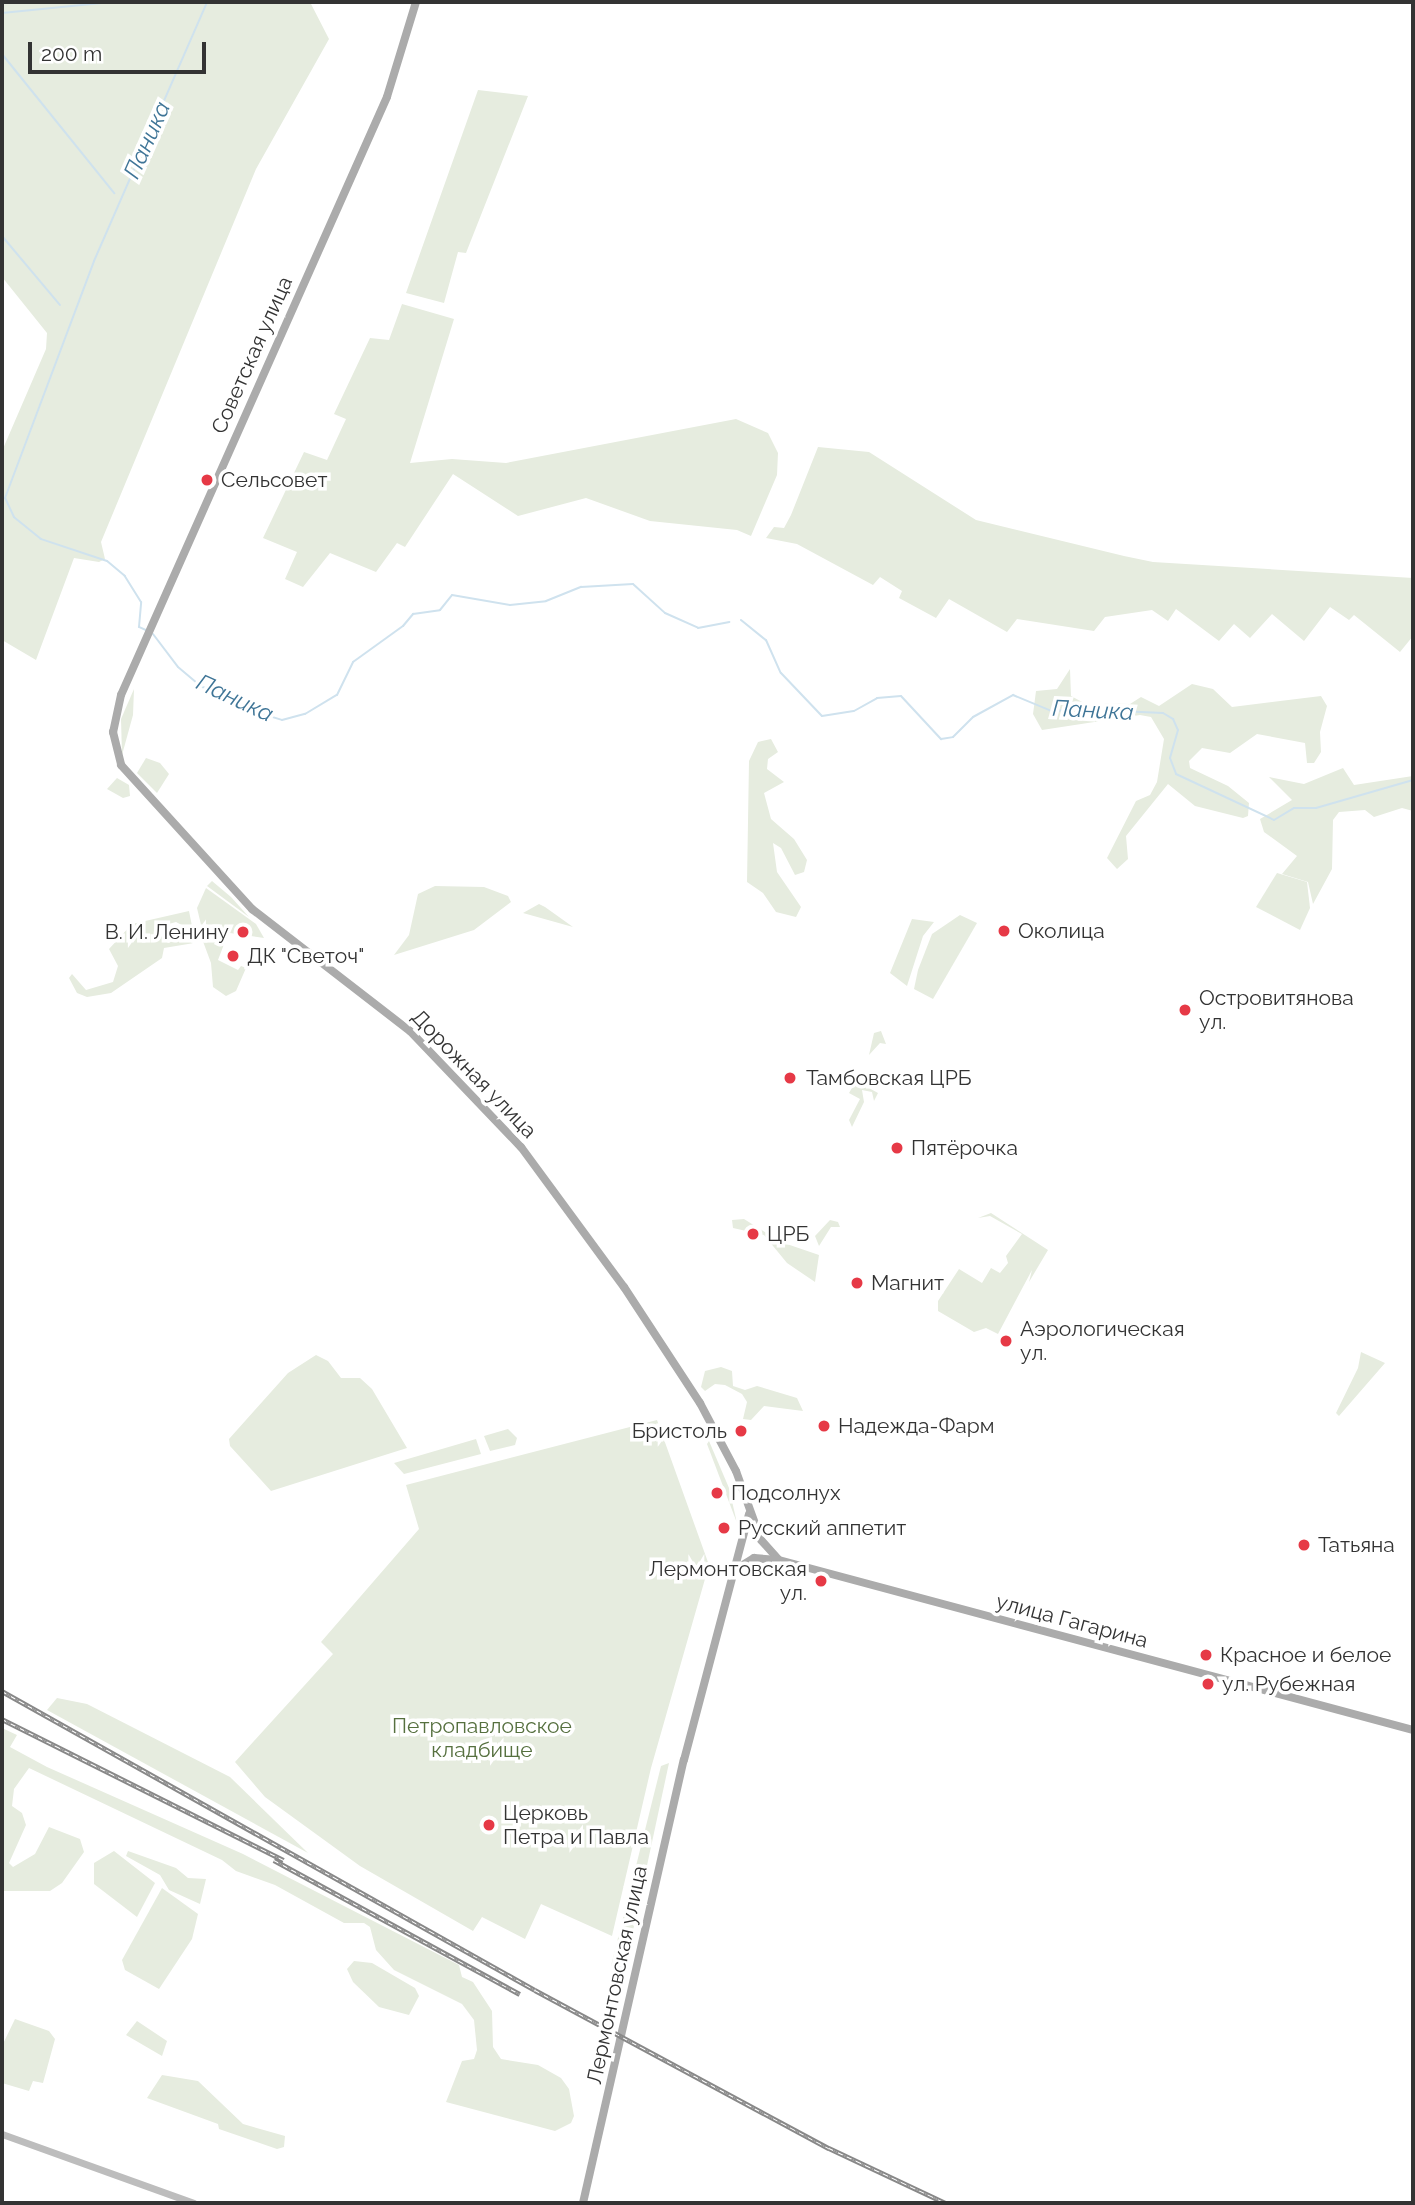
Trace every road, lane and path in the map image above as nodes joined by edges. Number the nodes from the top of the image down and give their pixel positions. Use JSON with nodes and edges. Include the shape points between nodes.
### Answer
{"nodes":[{"id":1,"x":416,"y":2,"type":"edge"},
{"id":2,"x":114,"y":720,"type":"joint"},
{"id":3,"x":750,"y":1511,"type":"junction"},
{"id":4,"x":779,"y":1560,"type":"junction"},
{"id":5,"x":736,"y":1570,"type":"junction"},
{"id":6,"x":1413,"y":1730,"type":"edge"},
{"id":7,"x":2,"y":2134,"type":"edge"},
{"id":8,"x":194,"y":2203,"type":"edge"},
{"id":9,"x":583,"y":2203,"type":"edge"}],
"edges":[{"from":1,"to":2,"type":"main road","name":"Советская улица","via":[[387,97],[153,621]]},
{"from":2,"to":3,"type":"main road","name":"Дорожная улица","via":[[113,744],[121,765],[219,876],[269,923],[410,1031],[537,1166],[700,1403],[736,1471]]},
{"from":3,"to":4,"type":"main road","via":[[761,1540]]},
{"from":3,"to":5,"type":"main road","name":"Лермонтовская улица"},
{"from":4,"to":5,"type":"main road","via":[[754,1558]]},
{"from":4,"to":6,"type":"main road","name":"улица Гагарина"},
{"from":5,"to":9,"type":"main road","name":"Лермонтовская улица","via":[[684,1758]]},
{"from":7,"to":8,"type":"street"}]}
